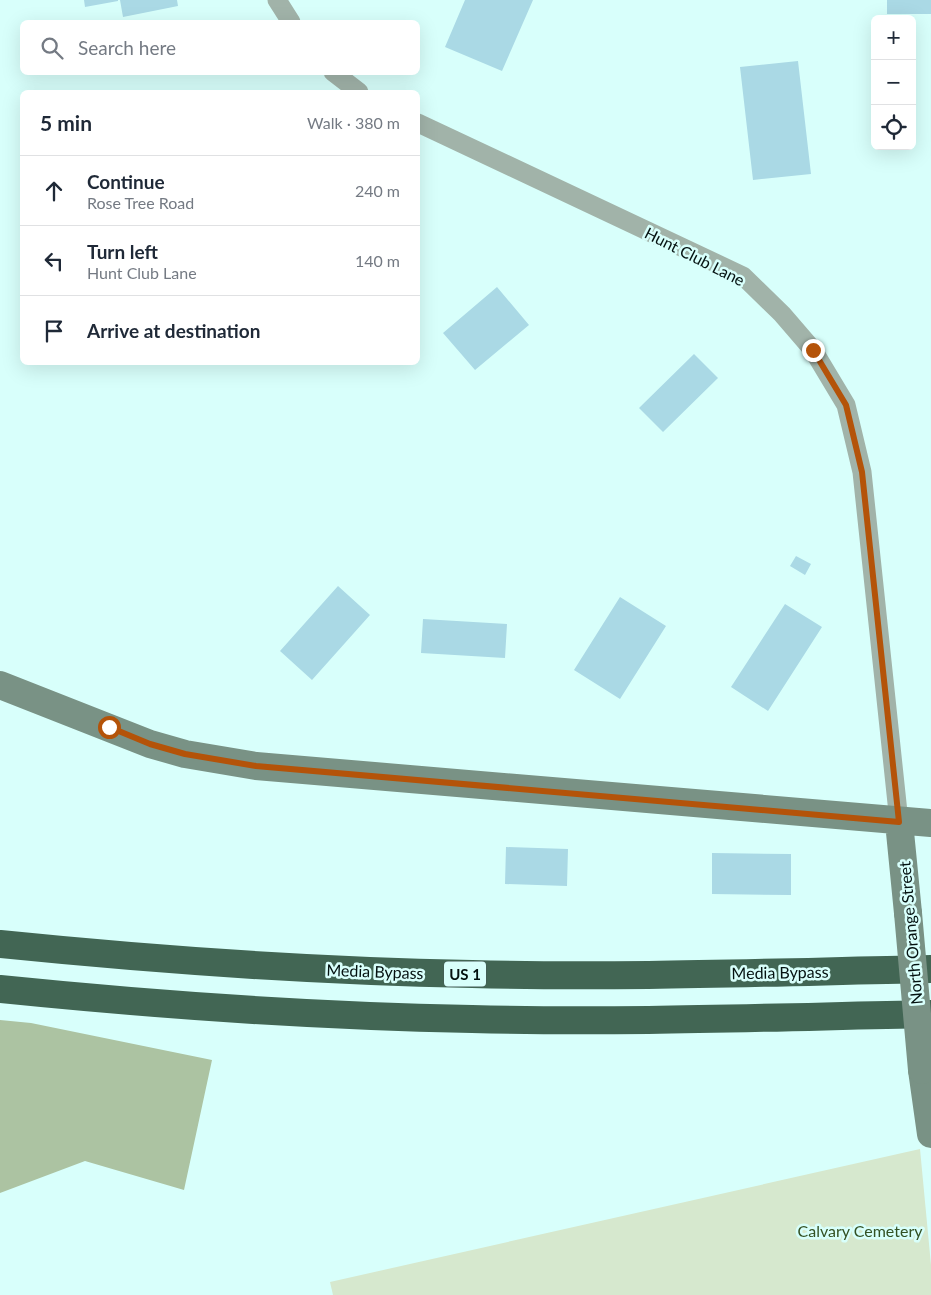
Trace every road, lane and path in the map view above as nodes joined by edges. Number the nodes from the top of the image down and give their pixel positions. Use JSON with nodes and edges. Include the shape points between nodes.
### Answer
{"nodes":[{"id":1,"x":277,"y":0,"type":"edge"},
{"id":2,"x":290,"y":20,"type":"edge"},
{"id":3,"x":337,"y":75,"type":"edge"},
{"id":4,"x":356,"y":90,"type":"edge"},
{"id":5,"x":420,"y":124,"type":"edge"},
{"id":6,"x":0,"y":685,"type":"edge"},
{"id":7,"x":899,"y":822,"type":"junction"},
{"id":8,"x":931,"y":823,"type":"edge"},
{"id":9,"x":0,"y":944,"type":"edge"},
{"id":10,"x":931,"y":969,"type":"edge"},
{"id":11,"x":0,"y":989,"type":"edge"},
{"id":12,"x":931,"y":1014,"type":"edge"},
{"id":13,"x":931,"y":1134,"type":"edge"}],
"edges":[{"from":1,"to":2,"type":"street"},
{"from":3,"to":4,"type":"street"},
{"from":5,"to":7,"type":"street","name":"Hunt Club Lane","via":[[743,276],[813,350],[846,405],[862,472]]},
{"from":6,"to":7,"type":"street","via":[[150,744],[185,754],[256,766]]},
{"from":7,"to":8,"type":"street"},
{"from":7,"to":13,"type":"street","name":"North Orange Street","bridge":true},
{"from":9,"to":10,"type":"highway","name":"Media Bypass","number":"US 1","via":[[222,964],[464,974]]},
{"from":11,"to":12,"type":"highway","via":[[220,1008],[464,1019]]}]}
